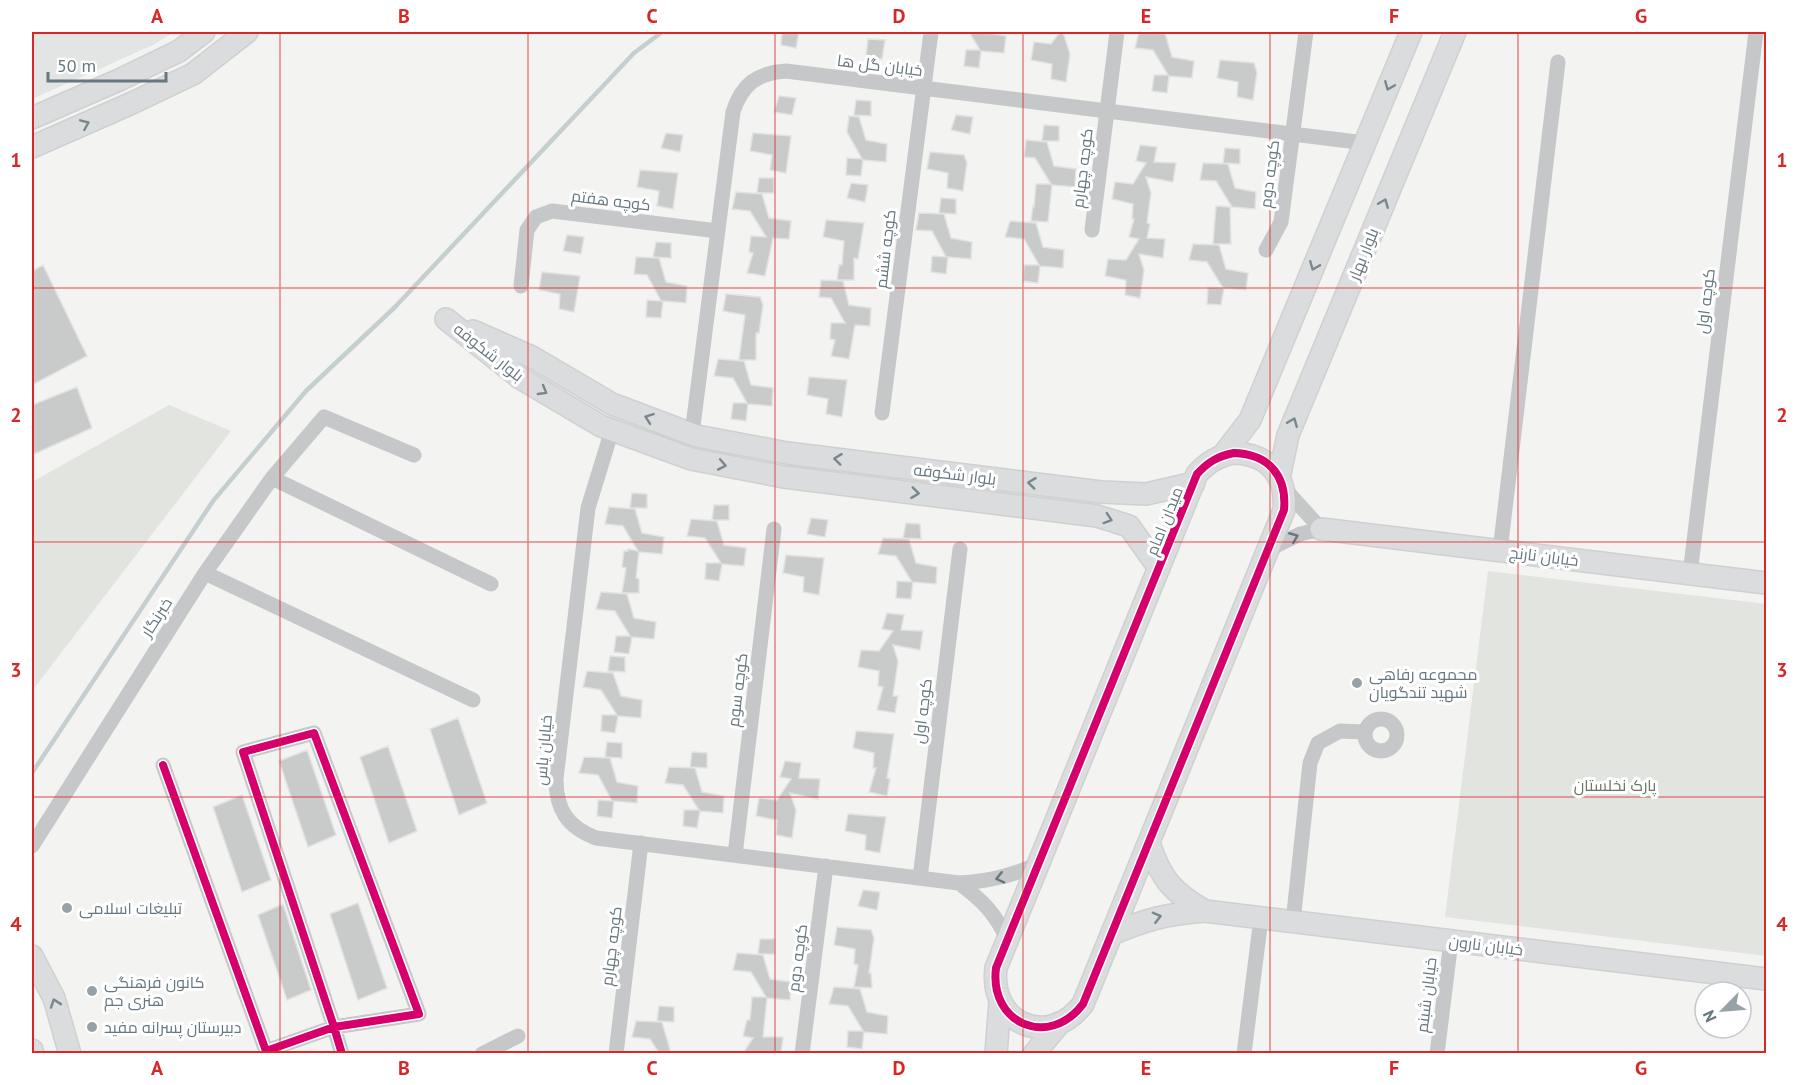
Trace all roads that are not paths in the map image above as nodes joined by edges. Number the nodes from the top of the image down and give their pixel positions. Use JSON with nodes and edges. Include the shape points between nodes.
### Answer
{"nodes":[{"id":1,"x":204,"y":32,"type":"edge"},
{"id":2,"x":247,"y":32,"type":"edge"},
{"id":3,"x":931,"y":32,"type":"edge"},
{"id":4,"x":1117,"y":32,"type":"edge"},
{"id":5,"x":1306,"y":32,"type":"edge"},
{"id":6,"x":1411,"y":32,"type":"edge"},
{"id":7,"x":1455,"y":32,"type":"edge"},
{"id":8,"x":1756,"y":32,"type":"edge"},
{"id":9,"x":1558,"y":62,"type":"dead end"},
{"id":10,"x":923,"y":88,"type":"junction"},
{"id":11,"x":1107,"y":111,"type":"junction"},
{"id":12,"x":32,"y":118,"type":"edge"},
{"id":13,"x":1292,"y":134,"type":"junction"},
{"id":14,"x":1365,"y":143,"type":"junction"},
{"id":15,"x":32,"y":147,"type":"edge"},
{"id":16,"x":1092,"y":230,"type":"dead end"},
{"id":17,"x":718,"y":231,"type":"junction"},
{"id":18,"x":1266,"y":250,"type":"dead end"},
{"id":19,"x":521,"y":286,"type":"dead end"},
{"id":20,"x":882,"y":413,"type":"dead end"},
{"id":21,"x":612,"y":430,"type":"junction"},
{"id":22,"x":692,"y":434,"type":"junction"},
{"id":23,"x":414,"y":455,"type":"dead end"},
{"id":24,"x":1223,"y":455,"type":"junction"},
{"id":25,"x":272,"y":478,"type":"junction"},
{"id":26,"x":1194,"y":483,"type":"junction"},
{"id":27,"x":1282,"y":483,"type":"junction"},
{"id":28,"x":774,"y":529,"type":"dead end"},
{"id":29,"x":1321,"y":529,"type":"junction"},
{"id":30,"x":960,"y":549,"type":"dead end"},
{"id":31,"x":1269,"y":549,"type":"junction"},
{"id":32,"x":1500,"y":551,"type":"junction"},
{"id":33,"x":1159,"y":568,"type":"junction"},
{"id":34,"x":205,"y":573,"type":"junction"},
{"id":35,"x":1690,"y":574,"type":"junction"},
{"id":36,"x":1767,"y":583,"type":"edge"},
{"id":37,"x":491,"y":584,"type":"dead end"},
{"id":38,"x":473,"y":700,"type":"dead end"},
{"id":39,"x":1365,"y":732,"type":"dead end"},
{"id":40,"x":163,"y":765,"type":"dead end"},
{"id":41,"x":641,"y":843,"type":"junction"},
{"id":42,"x":1149,"y":843,"type":"junction"},
{"id":43,"x":32,"y":846,"type":"edge"},
{"id":44,"x":735,"y":855,"type":"junction"},
{"id":45,"x":1039,"y":864,"type":"junction"},
{"id":46,"x":826,"y":872,"type":"junction"},
{"id":47,"x":920,"y":878,"type":"junction"},
{"id":48,"x":958,"y":883,"type":"junction"},
{"id":49,"x":1205,"y":911,"type":"junction"},
{"id":50,"x":1261,"y":918,"type":"junction"},
{"id":51,"x":1293,"y":922,"type":"junction"},
{"id":52,"x":1112,"y":934,"type":"junction"},
{"id":53,"x":1008,"y":940,"type":"junction"},
{"id":54,"x":1451,"y":941,"type":"junction"},
{"id":55,"x":32,"y":956,"type":"edge"},
{"id":56,"x":1767,"y":979,"type":"edge"},
{"id":57,"x":1000,"y":1001,"type":"junction"},
{"id":58,"x":1058,"y":1025,"type":"junction"},
{"id":59,"x":334,"y":1027,"type":"junction"},
{"id":60,"x":519,"y":1036,"type":"dead end"},
{"id":61,"x":70,"y":1053,"type":"edge"},
{"id":62,"x":342,"y":1053,"type":"edge"},
{"id":63,"x":482,"y":1053,"type":"edge"},
{"id":64,"x":616,"y":1053,"type":"edge"},
{"id":65,"x":803,"y":1053,"type":"edge"},
{"id":66,"x":996,"y":1053,"type":"edge"},
{"id":67,"x":1034,"y":1053,"type":"edge"},
{"id":68,"x":1244,"y":1053,"type":"edge"},
{"id":69,"x":1437,"y":1053,"type":"edge"}],
"edges":[{"from":1,"to":12,"type":"street","via":[[179,51]]},
{"from":15,"to":2,"type":"street","one_way":true,"via":[[194,74]]},
{"from":3,"to":10,"type":"street","name":"کوچه ششم"},
{"from":4,"to":11,"type":"street"},
{"from":5,"to":13,"type":"street"},
{"from":6,"to":14,"type":"street","one_way":true},
{"from":27,"to":7,"type":"street","name":"بلوار بهار","one_way":true,"via":[[1288,435]]},
{"from":8,"to":35,"type":"street","name":"کوچه اول"},
{"from":9,"to":32,"type":"street"},
{"from":10,"to":11,"type":"street","name":"خیابان گل ها"},
{"from":10,"to":17,"type":"street","name":"خیابان گل ها","via":[[786,71],[762,75],[743,90],[733,112]]},
{"from":10,"to":20,"type":"street","name":"کوچه ششم"},
{"from":11,"to":13,"type":"street","name":"خیابان گل ها"},
{"from":11,"to":16,"type":"street","name":"کوچه چهارم"},
{"from":13,"to":14,"type":"street","name":"خیابان گل ها"},
{"from":13,"to":18,"type":"street","name":"کوچه دوم","via":[[1281,222]]},
{"from":14,"to":24,"type":"street","one_way":true,"via":[[1250,420]]},
{"from":17,"to":19,"type":"street","name":"کوچه هفتم","via":[[552,211],[536,217],[527,230]]},
{"from":17,"to":22,"type":"street","name":"خیابان گل ها"},
{"from":22,"to":21,"type":"street","name":"بلوار شکوفه","one_way":true,"via":[[612,404],[532,357],[446,319],[520,378]]},
{"from":21,"to":33,"type":"street","name":"بلوار شکوفه","one_way":true,"via":[[691,459],[783,477],[1097,516],[1129,526]]},
{"from":21,"to":41,"type":"street","name":"خیابان یاس","via":[[588,508],[556,792],[565,816],[584,833]]},
{"from":26,"to":22,"type":"street","name":"بلوار شکوفه","one_way":true,"via":[[1146,494],[1101,492],[787,453]]},
{"from":23,"to":25,"type":"street","name":"خبرنگار","via":[[324,417]]},
{"from":24,"to":26,"type":"street","name":"میدان امام","via":[[1205,466]]},
{"from":24,"to":27,"type":"street","via":[[1256,456],[1273,469]]},
{"from":25,"to":34,"type":"street","name":"خبرنگار"},
{"from":25,"to":37,"type":"street"},
{"from":26,"to":33,"type":"street","name":"میدان امام"},
{"from":27,"to":29,"type":"street"},
{"from":27,"to":31,"type":"street","via":[[1284,510]]},
{"from":28,"to":44,"type":"street","name":"کوچه سوم"},
{"from":31,"to":29,"type":"street","one_way":true},
{"from":29,"to":32,"type":"street","name":"خیابان نارنج"},
{"from":30,"to":47,"type":"street","name":"کوچه اول"},
{"from":31,"to":42,"type":"street"},
{"from":32,"to":35,"type":"street","name":"خیابان نارنج"},
{"from":33,"to":45,"type":"street","name":"میدان امام"},
{"from":34,"to":38,"type":"street"},
{"from":34,"to":43,"type":"street","name":"خبرنگار"},
{"from":35,"to":36,"type":"street","name":"خیابان نارنج"},
{"from":39,"to":51,"type":"street","via":[[1340,731],[1318,743],[1310,763]]},
{"from":40,"to":59,"type":"street","via":[[266,1051]]},
{"from":41,"to":44,"type":"street","name":"خیابان یاس"},
{"from":41,"to":64,"type":"street","name":"کوچه چهارم"},
{"from":42,"to":49,"type":"street","via":[[1156,865],[1169,884],[1185,900]]},
{"from":42,"to":52,"type":"street"},
{"from":44,"to":46,"type":"street","name":"خیابان یاس"},
{"from":45,"to":48,"type":"street","name":"خیابان یاس","one_way":true,"via":[[1013,875]]},
{"from":45,"to":53,"type":"street","name":"میدان امام"},
{"from":46,"to":47,"type":"street","name":"خیابان یاس"},
{"from":46,"to":65,"type":"street"},
{"from":47,"to":48,"type":"street","name":"خیابان یاس"},
{"from":48,"to":53,"type":"street","via":[[996,917]]},
{"from":49,"to":50,"type":"street","name":"خیابان نارون"},
{"from":52,"to":49,"type":"street","one_way":true,"via":[[1141,921]]},
{"from":50,"to":51,"type":"street","name":"خیابان نارون"},
{"from":50,"to":68,"type":"street"},
{"from":51,"to":54,"type":"street","name":"خیابان نارون"},
{"from":52,"to":58,"type":"street","via":[[1083,1004]]},
{"from":53,"to":57,"type":"street","name":"میدان امام","via":[[996,968]]},
{"from":54,"to":56,"type":"street","name":"خیابان نارون"},
{"from":54,"to":69,"type":"street","name":"خیابان شبنم"},
{"from":61,"to":55,"type":"street","one_way":true,"via":[[54,998]]},
{"from":57,"to":58,"type":"street","via":[[1024,1024]]},
{"from":57,"to":66,"type":"street"},
{"from":58,"to":67,"type":"street"},
{"from":59,"to":59,"type":"street","via":[[243,752],[314,733],[419,1014]]},
{"from":59,"to":62,"type":"street"},
{"from":60,"to":63,"type":"street"}]}
